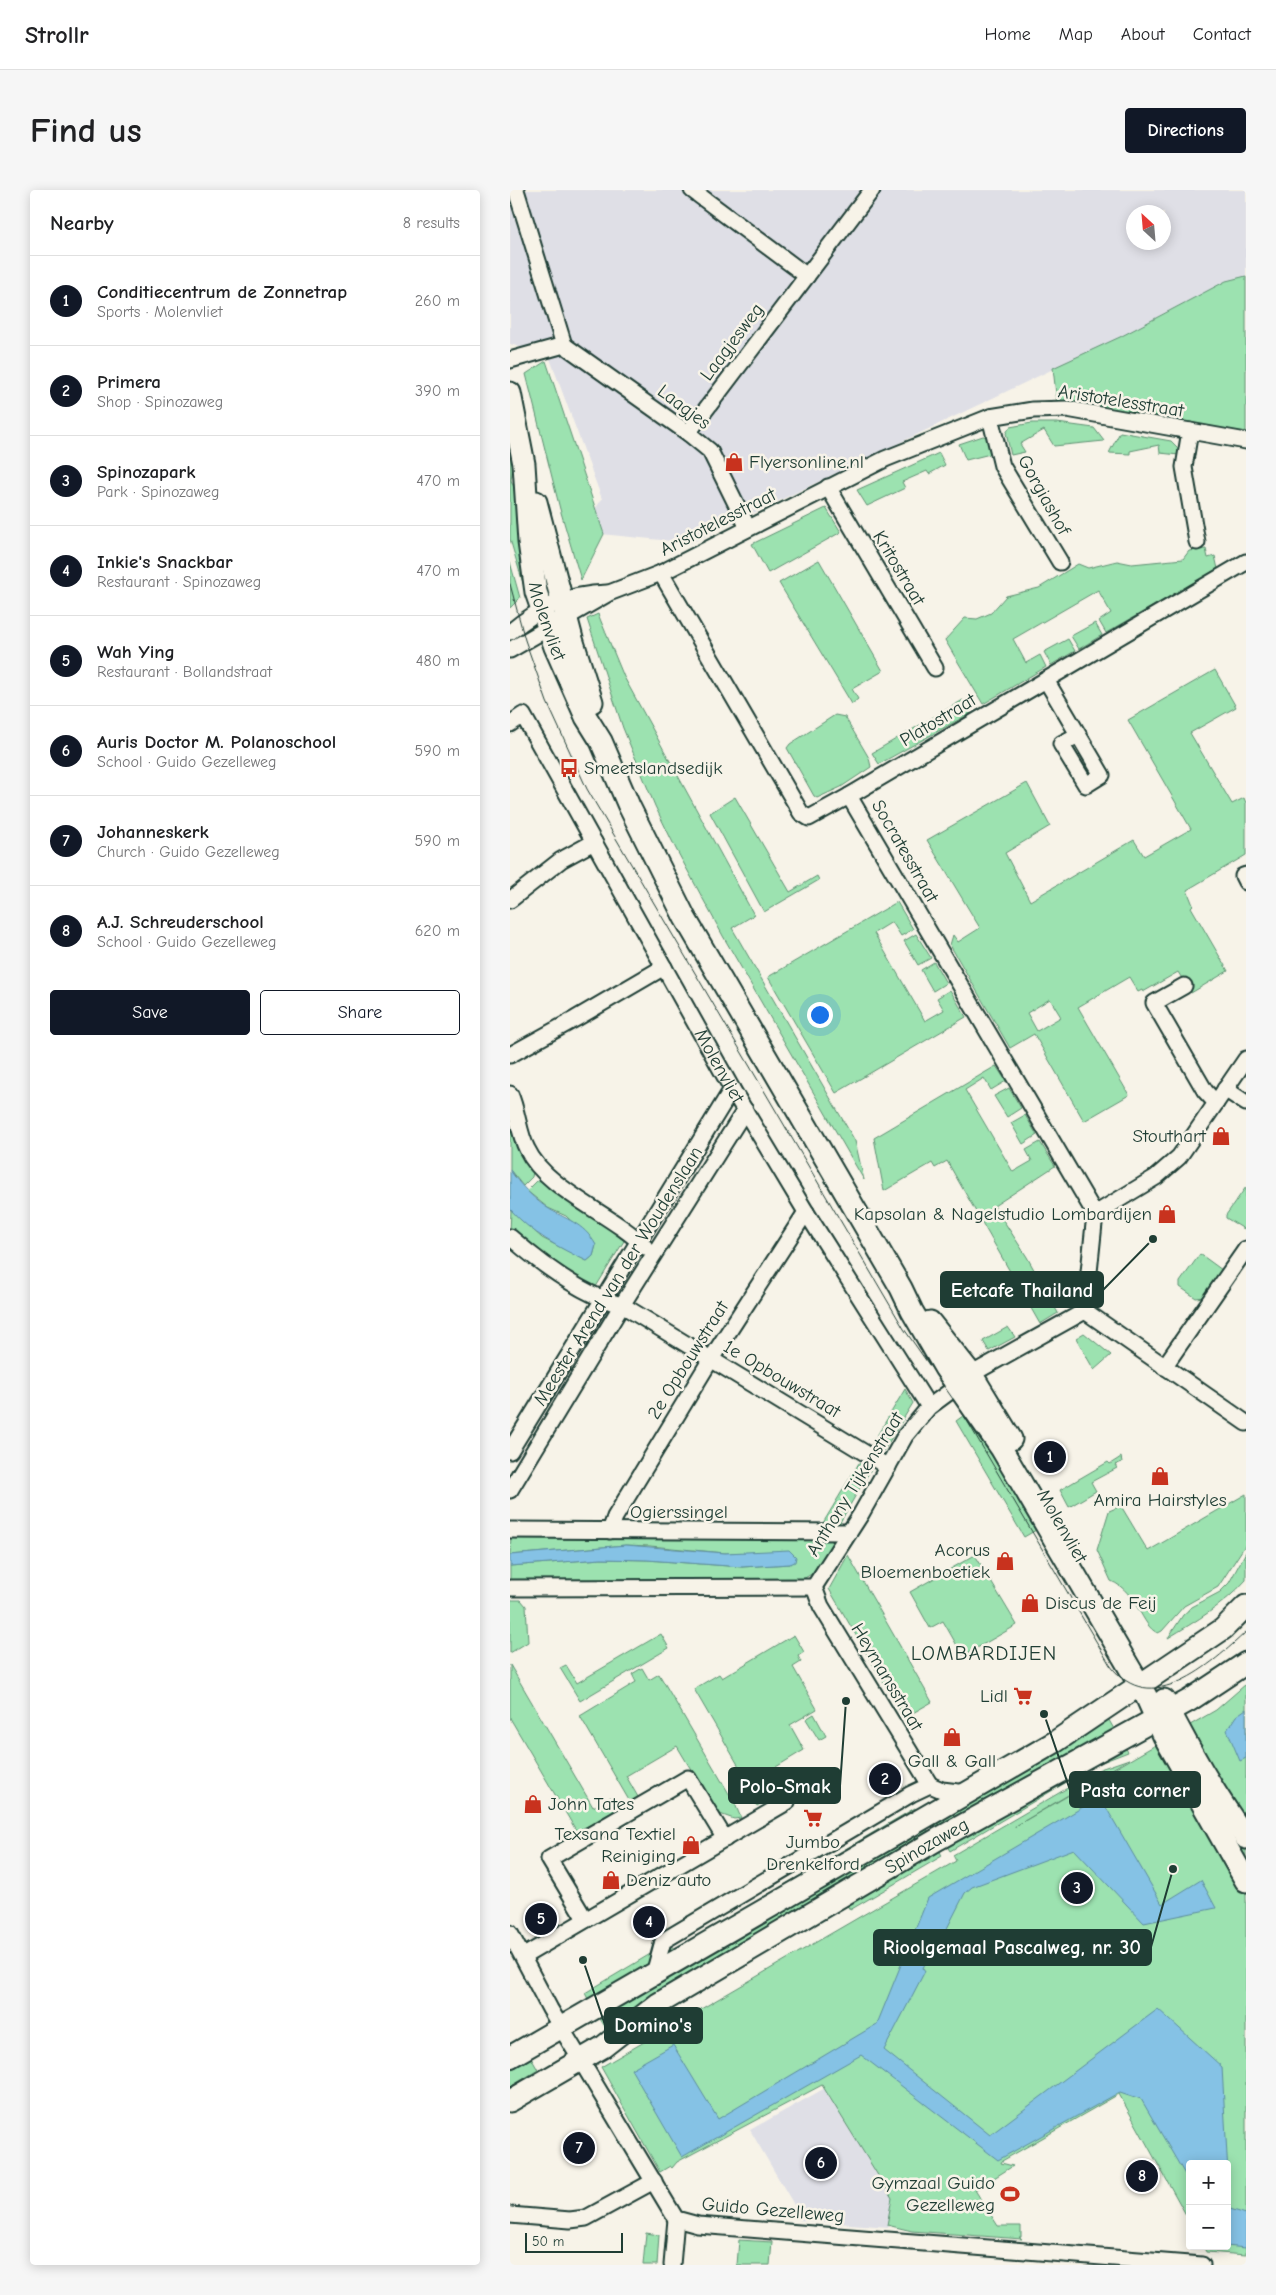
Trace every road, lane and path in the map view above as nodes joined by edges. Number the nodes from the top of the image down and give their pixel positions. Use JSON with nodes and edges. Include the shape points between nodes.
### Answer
{"nodes":[{"id":1,"x":516,"y":190,"type":"edge"},
{"id":2,"x":692,"y":190,"type":"edge"},
{"id":3,"x":872,"y":190,"type":"edge"},
{"id":4,"x":807,"y":276,"type":"junction"},
{"id":5,"x":564,"y":345,"type":"junction"},
{"id":6,"x":510,"y":360,"type":"edge"},
{"id":7,"x":510,"y":393,"type":"edge"},
{"id":8,"x":990,"y":416,"type":"junction"},
{"id":9,"x":1190,"y":431,"type":"junction"},
{"id":10,"x":688,"y":433,"type":"junction"},
{"id":11,"x":1246,"y":442,"type":"edge"},
{"id":12,"x":524,"y":464,"type":"junction"},
{"id":13,"x":828,"y":488,"type":"junction"},
{"id":14,"x":748,"y":528,"type":"junction"},
{"id":15,"x":1197,"y":542,"type":"dead end"},
{"id":16,"x":1060,"y":562,"type":"dead end"},
{"id":17,"x":1244,"y":568,"type":"edge"},
{"id":18,"x":661,"y":573,"type":"junction"},
{"id":19,"x":564,"y":609,"type":"junction"},
{"id":20,"x":545,"y":618,"type":"junction"},
{"id":21,"x":510,"y":632,"type":"edge"},
{"id":22,"x":510,"y":650,"type":"edge"},
{"id":23,"x":935,"y":668,"type":"dead end"},
{"id":24,"x":1046,"y":680,"type":"junction"},
{"id":25,"x":516,"y":719,"type":"edge"},
{"id":26,"x":1078,"y":735,"type":"dead end"},
{"id":27,"x":601,"y":740,"type":"junction"},
{"id":28,"x":849,"y":796,"type":"junction"},
{"id":29,"x":594,"y":842,"type":"junction"},
{"id":30,"x":1246,"y":875,"type":"edge"},
{"id":31,"x":1246,"y":882,"type":"edge"},
{"id":32,"x":510,"y":900,"type":"edge"},
{"id":33,"x":664,"y":967,"type":"junction"},
{"id":34,"x":1184,"y":986,"type":"dead end"},
{"id":35,"x":510,"y":1054,"type":"edge"},
{"id":36,"x":1246,"y":1059,"type":"edge"},
{"id":37,"x":732,"y":1088,"type":"junction"},
{"id":38,"x":1225,"y":1089,"type":"junction"},
{"id":39,"x":510,"y":1094,"type":"edge"},
{"id":40,"x":1216,"y":1102,"type":"junction"},
{"id":41,"x":1246,"y":1103,"type":"edge"},
{"id":42,"x":745,"y":1110,"type":"junction"},
{"id":43,"x":806,"y":1212,"type":"junction"},
{"id":44,"x":1094,"y":1214,"type":"junction"},
{"id":45,"x":510,"y":1238,"type":"edge"},
{"id":46,"x":638,"y":1240,"type":"junction"},
{"id":47,"x":1246,"y":1249,"type":"edge"},
{"id":48,"x":655,"y":1253,"type":"junction"},
{"id":49,"x":602,"y":1300,"type":"junction"},
{"id":50,"x":622,"y":1305,"type":"junction"},
{"id":51,"x":1085,"y":1311,"type":"junction"},
{"id":52,"x":711,"y":1359,"type":"junction"},
{"id":53,"x":1164,"y":1367,"type":"junction"},
{"id":54,"x":965,"y":1380,"type":"junction"},
{"id":55,"x":929,"y":1407,"type":"junction"},
{"id":56,"x":1246,"y":1423,"type":"edge"},
{"id":57,"x":510,"y":1451,"type":"edge"},
{"id":58,"x":888,"y":1467,"type":"junction"},
{"id":59,"x":510,"y":1490,"type":"edge"},
{"id":60,"x":510,"y":1530,"type":"edge"},
{"id":61,"x":610,"y":1532,"type":"junction"},
{"id":62,"x":848,"y":1532,"type":"junction"},
{"id":63,"x":814,"y":1587,"type":"junction"},
{"id":64,"x":510,"y":1588,"type":"edge"},
{"id":65,"x":1246,"y":1606,"type":"edge"},
{"id":66,"x":1246,"y":1663,"type":"edge"},
{"id":67,"x":1146,"y":1682,"type":"junction"},
{"id":68,"x":1163,"y":1716,"type":"junction"},
{"id":69,"x":930,"y":1785,"type":"junction"},
{"id":70,"x":967,"y":1793,"type":"junction"},
{"id":71,"x":787,"y":1802,"type":"dead end"},
{"id":72,"x":1246,"y":1838,"type":"edge"},
{"id":73,"x":725,"y":1839,"type":"junction"},
{"id":74,"x":1246,"y":1881,"type":"edge"},
{"id":75,"x":585,"y":1919,"type":"junction"},
{"id":76,"x":510,"y":1933,"type":"edge"},
{"id":77,"x":524,"y":1956,"type":"junction"},
{"id":78,"x":654,"y":1974,"type":"junction"},
{"id":79,"x":561,"y":2026,"type":"junction"},
{"id":80,"x":510,"y":2057,"type":"edge"},
{"id":81,"x":581,"y":2060,"type":"junction"},
{"id":82,"x":510,"y":2101,"type":"edge"},
{"id":83,"x":654,"y":2181,"type":"junction"},
{"id":84,"x":510,"y":2215,"type":"edge"},
{"id":85,"x":676,"y":2219,"type":"junction"},
{"id":86,"x":672,"y":2265,"type":"edge"},
{"id":87,"x":1202,"y":2265,"type":"edge"}],
"edges":[{"from":1,"to":5,"type":"street"},
{"from":2,"to":4,"type":"street"},
{"from":3,"to":4,"type":"street","name":"Laagjesweg"},
{"from":4,"to":10,"type":"street","name":"Laagjesweg"},
{"from":5,"to":6,"type":"street"},
{"from":5,"to":10,"type":"street","name":"Laagjes"},
{"from":7,"to":12,"type":"main road","name":"Molenvliet"},
{"from":8,"to":9,"type":"street","name":"Aristotelesstraat","via":[[1067,409]]},
{"from":8,"to":13,"type":"street","name":"Aristotelesstraat","via":[[885,459]]},
{"from":8,"to":16,"type":"street","name":"Gorgiashof","via":[[1002,466]]},
{"from":9,"to":11,"type":"street","name":"Aristotelesstraat"},
{"from":9,"to":15,"type":"street","via":[[1184,467]]},
{"from":10,"to":14,"type":"street","name":"Laagjes","via":[[710,451]]},
{"from":12,"to":19,"type":"main road","name":"Molenvliet"},
{"from":12,"to":20,"type":"main road","name":"Molenvliet","via":[[531,561]]},
{"from":13,"to":14,"type":"street","name":"Aristotelesstraat"},
{"from":13,"to":23,"type":"street","name":"Kritostraat"},
{"from":14,"to":18,"type":"street","name":"Aristotelesstraat"},
{"from":17,"to":24,"type":"street","name":"Platostraat"},
{"from":18,"to":19,"type":"street","name":"Aristotelesstraat"},
{"from":18,"to":28,"type":"street","name":"Socratesstraat","via":[[801,813],[809,818]]},
{"from":19,"to":20,"type":"street","name":"Aristotelesstraat"},
{"from":19,"to":27,"type":"main road","name":"Molenvliet"},
{"from":20,"to":21,"type":"street"},
{"from":20,"to":22,"type":"street"},
{"from":20,"to":27,"type":"main road","name":"Molenvliet","via":[[586,717]]},
{"from":24,"to":26,"type":"street"},
{"from":24,"to":28,"type":"street","name":"Platostraat"},
{"from":25,"to":29,"type":"street","name":"Molenvliet"},
{"from":27,"to":54,"type":"main road","name":"Molenvliet","via":[[628,806],[685,918],[912,1311]]},
{"from":28,"to":44,"type":"street","name":"Socratesstraat"},
{"from":29,"to":32,"type":"street","via":[[561,860]]},
{"from":29,"to":33,"type":"street","name":"Molenvliet"},
{"from":30,"to":31,"type":"street","via":[[1243,876]]},
{"from":33,"to":35,"type":"street"},
{"from":33,"to":37,"type":"street","name":"Molenvliet"},
{"from":34,"to":40,"type":"street","via":[[1154,1003],[1205,1091]]},
{"from":36,"to":38,"type":"street"},
{"from":37,"to":42,"type":"street","name":"Molenvliet"},
{"from":37,"to":46,"type":"street","name":"Meester Arend van der Woudenslaan"},
{"from":38,"to":40,"type":"street"},
{"from":38,"to":41,"type":"street"},
{"from":39,"to":46,"type":"street","via":[[527,1150],[542,1170],[554,1182]]},
{"from":40,"to":44,"type":"street","via":[[1178,1157],[1156,1177]]},
{"from":42,"to":43,"type":"street","name":"Molenvliet"},
{"from":42,"to":48,"type":"street","name":"Meester Arend van der Woudenslaan"},
{"from":43,"to":52,"type":"street","name":"2e Opbouwstraat"},
{"from":43,"to":55,"type":"street","name":"Molenvliet"},
{"from":44,"to":51,"type":"street"},
{"from":45,"to":49,"type":"street","name":"1e Opbouwstraat","via":[[530,1255]]},
{"from":46,"to":48,"type":"street"},
{"from":46,"to":49,"type":"street","name":"Meester Arend van der Woudenslaan"},
{"from":47,"to":53,"type":"street"},
{"from":48,"to":50,"type":"street","name":"Meester Arend van der Woudenslaan"},
{"from":49,"to":50,"type":"street","name":"1e Opbouwstraat"},
{"from":49,"to":57,"type":"street","name":"Meester Arend van der Woudenslaan"},
{"from":50,"to":52,"type":"street","name":"1e Opbouwstraat"},
{"from":50,"to":59,"type":"street","name":"Meester Arend van der Woudenslaan"},
{"from":51,"to":53,"type":"street"},
{"from":51,"to":54,"type":"street","name":"Anthony Tijkenstraat"},
{"from":52,"to":58,"type":"street","name":"1e Opbouwstraat"},
{"from":52,"to":61,"type":"street","name":"2e Opbouwstraat","via":[[615,1517]]},
{"from":53,"to":56,"type":"street"},
{"from":54,"to":55,"type":"street","name":"Anthony Tijkenstraat"},
{"from":54,"to":67,"type":"main road","name":"Molenvliet","via":[[1001,1448]]},
{"from":55,"to":58,"type":"street","name":"Anthony Tijkenstraat","via":[[905,1436]]},
{"from":58,"to":62,"type":"street","name":"Anthony Tijkenstraat"},
{"from":60,"to":61,"type":"street","name":"Ogierssingel"},
{"from":61,"to":62,"type":"street","name":"Ogierssingel"},
{"from":62,"to":63,"type":"street","name":"Anthony Tijkenstraat"},
{"from":63,"to":64,"type":"street"},
{"from":63,"to":69,"type":"street","name":"Heymansstraat","via":[[826,1614]]},
{"from":65,"to":67,"type":"main road","name":"Spinozaweg","via":[[1223,1629]]},
{"from":66,"to":68,"type":"main road","name":"Spinozaweg"},
{"from":67,"to":68,"type":"main road","name":"Molenvliet"},
{"from":67,"to":70,"type":"main road","name":"Spinozaweg","via":[[1055,1742]]},
{"from":68,"to":72,"type":"main road"},
{"from":68,"to":74,"type":"main road"},
{"from":68,"to":81,"type":"main road","name":"Spinozaweg","via":[[938,1840],[658,2004]]},
{"from":69,"to":70,"type":"street","name":"Spinozaweg"},
{"from":69,"to":78,"type":"street","via":[[663,1941]]},
{"from":70,"to":78,"type":"main road","name":"Spinozaweg"},
{"from":71,"to":73,"type":"street"},
{"from":73,"to":75,"type":"street"},
{"from":73,"to":75,"type":"street","via":[[688,1778],[549,1859]]},
{"from":75,"to":77,"type":"street"},
{"from":76,"to":77,"type":"street","name":"Guido Gezelleweg"},
{"from":77,"to":79,"type":"street","name":"Guido Gezelleweg"},
{"from":78,"to":79,"type":"main road","name":"Spinozaweg"},
{"from":79,"to":80,"type":"main road","name":"Spinozaweg"},
{"from":79,"to":81,"type":"street","name":"Guido Gezelleweg"},
{"from":81,"to":82,"type":"main road","name":"Spinozaweg"},
{"from":81,"to":83,"type":"street","name":"Guido Gezelleweg"},
{"from":83,"to":84,"type":"street","via":[[586,2218],[570,2220]]},
{"from":83,"to":85,"type":"street","name":"Guido Gezelleweg"},
{"from":85,"to":86,"type":"street"},
{"from":85,"to":87,"type":"street","name":"Guido Gezelleweg","via":[[698,2225]]}]}
